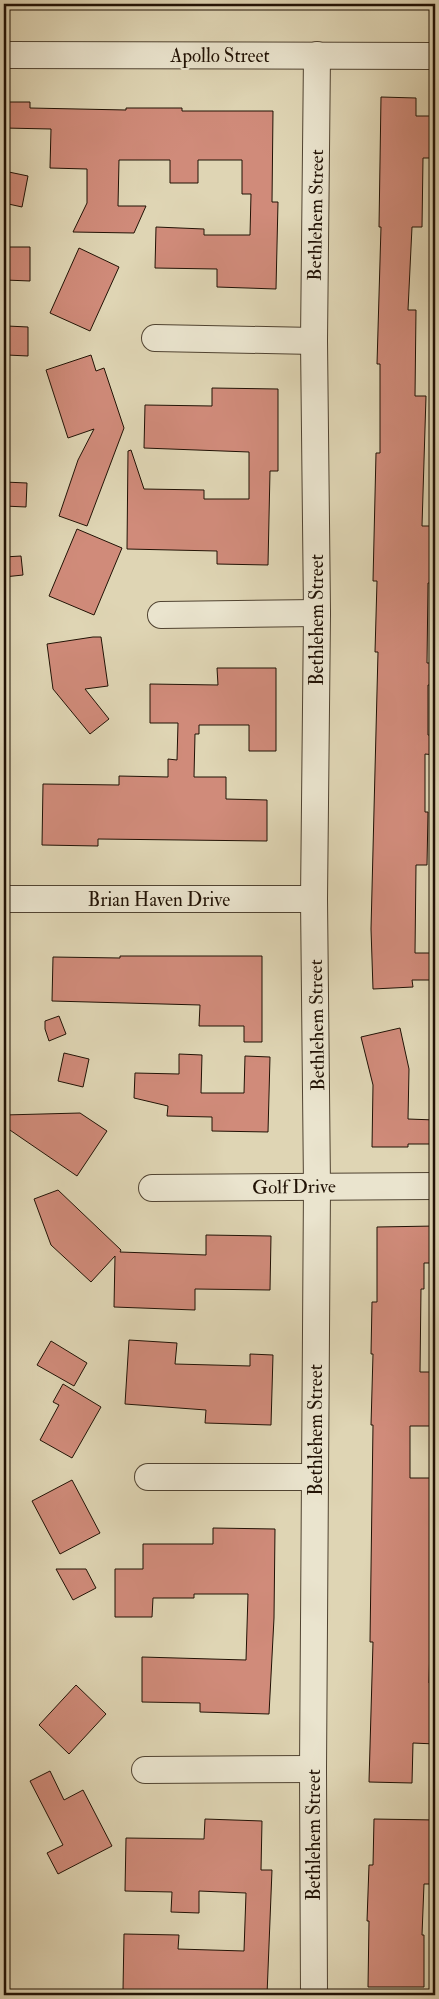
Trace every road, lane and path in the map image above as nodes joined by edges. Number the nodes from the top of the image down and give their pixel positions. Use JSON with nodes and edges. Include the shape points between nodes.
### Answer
{"nodes":[{"id":1,"x":4,"y":55,"type":"edge"},
{"id":2,"x":317,"y":55,"type":"junction"},
{"id":3,"x":435,"y":56,"type":"edge"},
{"id":4,"x":155,"y":338,"type":"dead end"},
{"id":5,"x":314,"y":341,"type":"junction"},
{"id":6,"x":317,"y":612,"type":"junction"},
{"id":7,"x":161,"y":615,"type":"dead end"},
{"id":8,"x":4,"y":899,"type":"edge"},
{"id":9,"x":314,"y":899,"type":"junction"},
{"id":10,"x":317,"y":1186,"type":"junction"},
{"id":11,"x":435,"y":1186,"type":"edge"},
{"id":12,"x":152,"y":1188,"type":"dead end"},
{"id":13,"x":148,"y":1477,"type":"dead end"},
{"id":14,"x":315,"y":1477,"type":"junction"},
{"id":15,"x":313,"y":1769,"type":"junction"},
{"id":16,"x":145,"y":1770,"type":"dead end"},
{"id":17,"x":314,"y":1995,"type":"edge"}],
"edges":[{"from":1,"to":2,"type":"street","name":"Apollo Street"},
{"from":2,"to":3,"type":"street","name":"Apollo Street"},
{"from":2,"to":5,"type":"street","name":"Bethlehem Street"},
{"from":4,"to":5,"type":"street"},
{"from":5,"to":6,"type":"street","name":"Bethlehem Street"},
{"from":6,"to":7,"type":"street"},
{"from":6,"to":9,"type":"street","name":"Bethlehem Street"},
{"from":8,"to":9,"type":"street","name":"Brian Haven Drive"},
{"from":9,"to":10,"type":"street","name":"Bethlehem Street"},
{"from":10,"to":11,"type":"street","name":"Golf Drive"},
{"from":10,"to":12,"type":"street","name":"Golf Drive"},
{"from":10,"to":14,"type":"street","name":"Bethlehem Street"},
{"from":13,"to":14,"type":"street"},
{"from":14,"to":15,"type":"street","name":"Bethlehem Street"},
{"from":15,"to":16,"type":"street"},
{"from":15,"to":17,"type":"street","name":"Bethlehem Street"}]}
